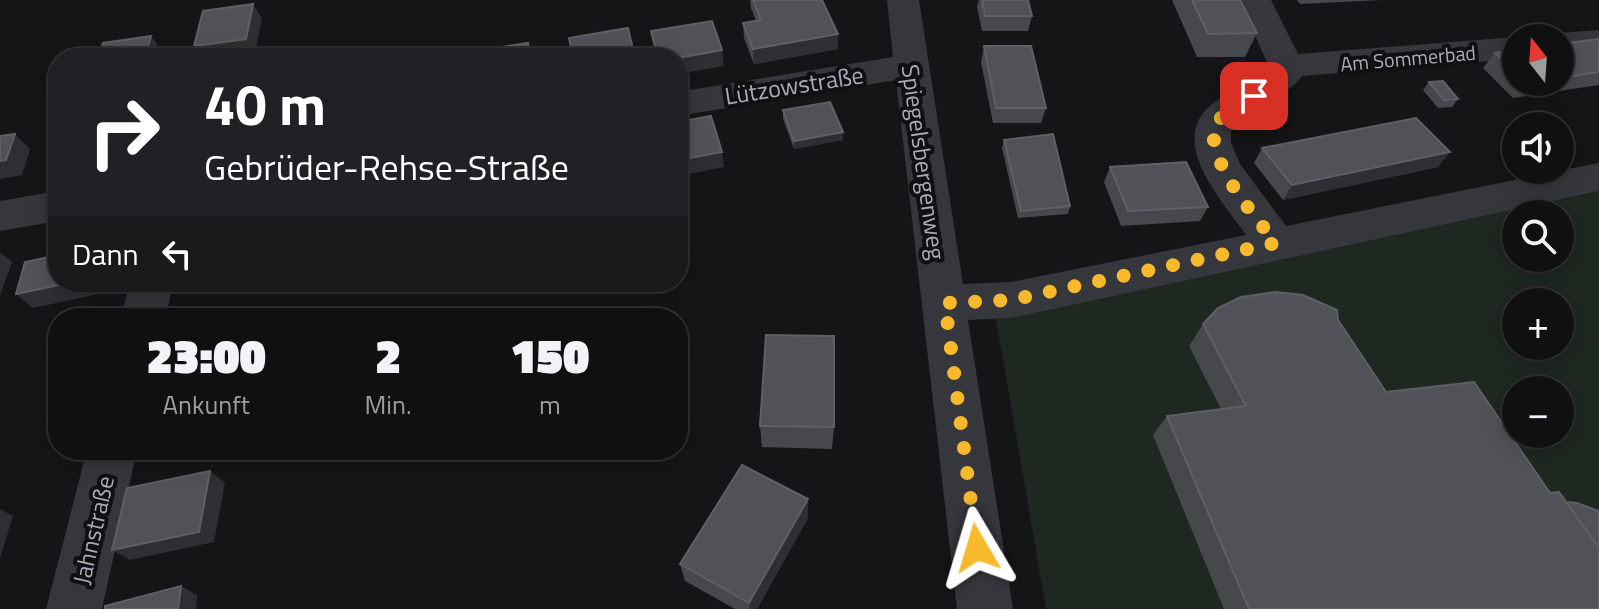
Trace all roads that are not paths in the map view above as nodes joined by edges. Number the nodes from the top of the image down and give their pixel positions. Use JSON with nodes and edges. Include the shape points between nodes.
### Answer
{"nodes":[{"id":1,"x":903,"y":0,"type":"edge"},
{"id":2,"x":1255,"y":0,"type":"edge"},
{"id":3,"x":1599,"y":41,"type":"edge"},
{"id":4,"x":1574,"y":43,"type":"edge"},
{"id":5,"x":1502,"y":49,"type":"edge"},
{"id":6,"x":909,"y":66,"type":"junction"},
{"id":7,"x":1293,"y":66,"type":"junction"},
{"id":8,"x":688,"y":102,"type":"edge"},
{"id":9,"x":1599,"y":177,"type":"edge"},
{"id":10,"x":48,"y":208,"type":"edge"},
{"id":11,"x":0,"y":216,"type":"edge"},
{"id":12,"x":1276,"y":243,"type":"junction"},
{"id":13,"x":945,"y":303,"type":"junction"},
{"id":14,"x":110,"y":460,"type":"edge"},
{"id":15,"x":74,"y":609,"type":"edge"},
{"id":16,"x":985,"y":609,"type":"edge"}],
"edges":[{"from":1,"to":6,"type":"street","name":"Spiegelsbergenweg"},
{"from":2,"to":7,"type":"street"},
{"from":3,"to":4,"type":"street"},
{"from":5,"to":7,"type":"street","name":"Am Sommerbad"},
{"from":6,"to":8,"type":"street","name":"Lützowstraße"},
{"from":6,"to":13,"type":"street","name":"Spiegelsbergenweg"},
{"from":7,"to":12,"type":"street","via":[[1281,81],[1227,111],[1213,127],[1212,143],[1221,164]]},
{"from":9,"to":12,"type":"street"},
{"from":10,"to":11,"type":"street"},
{"from":12,"to":13,"type":"street","via":[[1011,300]]},
{"from":13,"to":16,"type":"street","name":"Spiegelsbergenweg"},
{"from":14,"to":15,"type":"street","name":"Jahnstraße"}]}
